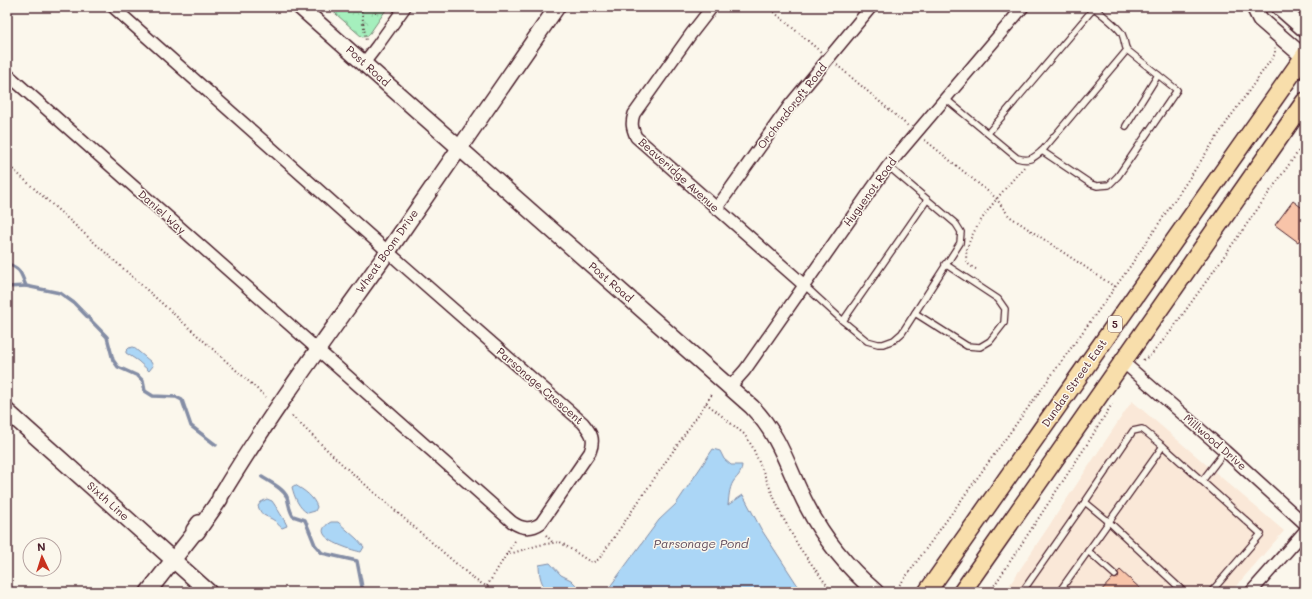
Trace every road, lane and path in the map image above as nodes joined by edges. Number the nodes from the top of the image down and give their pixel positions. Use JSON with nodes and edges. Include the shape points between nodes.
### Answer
{"nodes":[{"id":1,"x":113,"y":7,"type":"edge"},
{"id":2,"x":300,"y":7,"type":"edge"},
{"id":3,"x":361,"y":7,"type":"edge"},
{"id":4,"x":405,"y":7,"type":"edge"},
{"id":5,"x":557,"y":7,"type":"edge"},
{"id":6,"x":712,"y":7,"type":"edge"},
{"id":7,"x":768,"y":7,"type":"edge"},
{"id":8,"x":871,"y":7,"type":"edge"},
{"id":9,"x":1023,"y":7,"type":"edge"},
{"id":10,"x":1094,"y":7,"type":"edge"},
{"id":11,"x":1254,"y":7,"type":"edge"},
{"id":12,"x":1279,"y":7,"type":"edge"},
{"id":13,"x":1305,"y":30,"type":"edge"},
{"id":14,"x":1282,"y":37,"type":"junction"},
{"id":15,"x":366,"y":41,"type":"dead end"},
{"id":16,"x":1127,"y":50,"type":"junction"},
{"id":17,"x":824,"y":55,"type":"dead end"},
{"id":18,"x":1305,"y":57,"type":"edge"},
{"id":19,"x":364,"y":63,"type":"junction"},
{"id":20,"x":834,"y":63,"type":"dead end"},
{"id":21,"x":7,"y":74,"type":"edge"},
{"id":22,"x":1158,"y":75,"type":"junction"},
{"id":23,"x":946,"y":98,"type":"junction"},
{"id":24,"x":1305,"y":101,"type":"edge"},
{"id":25,"x":1126,"y":126,"type":"dead end"},
{"id":26,"x":912,"y":129,"type":"dead end"},
{"id":27,"x":988,"y":133,"type":"junction"},
{"id":28,"x":926,"y":141,"type":"dead end"},
{"id":29,"x":1305,"y":142,"type":"edge"},
{"id":30,"x":460,"y":148,"type":"junction"},
{"id":31,"x":1042,"y":151,"type":"junction"},
{"id":32,"x":1031,"y":159,"type":"junction"},
{"id":33,"x":7,"y":164,"type":"edge"},
{"id":34,"x":888,"y":166,"type":"junction"},
{"id":35,"x":996,"y":198,"type":"junction"},
{"id":36,"x":927,"y":200,"type":"junction"},
{"id":37,"x":716,"y":209,"type":"junction"},
{"id":38,"x":387,"y":251,"type":"junction"},
{"id":39,"x":945,"y":264,"type":"junction"},
{"id":40,"x":976,"y":269,"type":"dead end"},
{"id":41,"x":804,"y":285,"type":"junction"},
{"id":42,"x":1115,"y":287,"type":"junction"},
{"id":43,"x":914,"y":312,"type":"junction"},
{"id":44,"x":843,"y":321,"type":"junction"},
{"id":45,"x":318,"y":350,"type":"junction"},
{"id":46,"x":1143,"y":360,"type":"dead end"},
{"id":47,"x":1122,"y":362,"type":"junction"},
{"id":48,"x":730,"y":387,"type":"junction"},
{"id":49,"x":713,"y":394,"type":"dead end"},
{"id":50,"x":266,"y":397,"type":"dead end"},
{"id":51,"x":706,"y":403,"type":"junction"},
{"id":52,"x":1112,"y":404,"type":"dead end"},
{"id":53,"x":7,"y":411,"type":"edge"},
{"id":54,"x":292,"y":416,"type":"dead end"},
{"id":55,"x":1163,"y":446,"type":"junction"},
{"id":56,"x":1225,"y":450,"type":"junction"},
{"id":57,"x":1202,"y":481,"type":"junction"},
{"id":58,"x":1086,"y":502,"type":"junction"},
{"id":59,"x":1108,"y":521,"type":"junction"},
{"id":60,"x":1305,"y":524,"type":"edge"},
{"id":61,"x":1305,"y":531,"type":"edge"},
{"id":62,"x":546,"y":534,"type":"dead end"},
{"id":63,"x":516,"y":539,"type":"dead end"},
{"id":64,"x":552,"y":543,"type":"junction"},
{"id":65,"x":1088,"y":551,"type":"junction"},
{"id":66,"x":506,"y":556,"type":"junction"},
{"id":67,"x":173,"y":559,"type":"junction"},
{"id":68,"x":1115,"y":576,"type":"dead end"},
{"id":69,"x":487,"y":586,"type":"junction"},
{"id":70,"x":896,"y":588,"type":"dead end"},
{"id":71,"x":148,"y":592,"type":"edge"},
{"id":72,"x":209,"y":592,"type":"edge"},
{"id":73,"x":497,"y":592,"type":"edge"},
{"id":74,"x":832,"y":592,"type":"edge"},
{"id":75,"x":876,"y":592,"type":"edge"},
{"id":76,"x":927,"y":592,"type":"edge"},
{"id":77,"x":962,"y":592,"type":"edge"},
{"id":78,"x":990,"y":592,"type":"edge"},
{"id":79,"x":1029,"y":592,"type":"edge"},
{"id":80,"x":1059,"y":592,"type":"edge"},
{"id":81,"x":1184,"y":592,"type":"edge"},
{"id":82,"x":1211,"y":592,"type":"edge"},
{"id":83,"x":1251,"y":592,"type":"edge"}],
"edges":[{"from":1,"to":38,"type":"street"},
{"from":2,"to":19,"type":"street","name":"Post Road"},
{"from":3,"to":15,"type":"path"},
{"from":4,"to":19,"type":"street"},
{"from":5,"to":30,"type":"street","name":"Wheat Boom Drive"},
{"from":6,"to":37,"type":"street","name":"Beaveridge Avenue","via":[[631,121],[636,137]]},
{"from":7,"to":17,"type":"path"},
{"from":8,"to":37,"type":"street","name":"Orchardcroft Road","via":[[789,106]]},
{"from":9,"to":23,"type":"street","name":"Huguenot Road"},
{"from":10,"to":16,"type":"lane","via":[[1120,30]]},
{"from":10,"to":27,"type":"lane"},
{"from":11,"to":14,"type":"street","via":[[1260,19]]},
{"from":12,"to":13,"type":"street"},
{"from":14,"to":18,"type":"street"},
{"from":14,"to":42,"type":"path","via":[[1275,46],[1275,54]]},
{"from":16,"to":22,"type":"lane"},
{"from":16,"to":31,"type":"lane"},
{"from":18,"to":76,"type":"main road","name":"Dundas Street East","number":"5"},
{"from":19,"to":30,"type":"street","name":"Post Road"},
{"from":20,"to":26,"type":"path"},
{"from":21,"to":45,"type":"street","name":"Daniel Way"},
{"from":22,"to":25,"type":"lane"},
{"from":22,"to":31,"type":"lane","via":[[1177,90],[1118,176],[1109,185],[1091,184]]},
{"from":23,"to":27,"type":"lane"},
{"from":23,"to":34,"type":"street","name":"Huguenot Road"},
{"from":24,"to":47,"type":"main road"},
{"from":27,"to":32,"type":"lane","via":[[1018,158],[1024,161]]},
{"from":28,"to":35,"type":"path"},
{"from":29,"to":46,"type":"path","via":[[1171,332],[1151,355]]},
{"from":30,"to":38,"type":"street","name":"Wheat Boom Drive"},
{"from":30,"to":48,"type":"street","name":"Post Road"},
{"from":31,"to":32,"type":"lane"},
{"from":32,"to":35,"type":"path"},
{"from":33,"to":50,"type":"path"},
{"from":34,"to":36,"type":"lane"},
{"from":34,"to":41,"type":"street","name":"Huguenot Road"},
{"from":35,"to":40,"type":"path","via":[[972,234],[968,248],[967,262]]},
{"from":35,"to":42,"type":"path","via":[[1009,216]]},
{"from":36,"to":39,"type":"lane","via":[[956,224],[961,232],[960,242]]},
{"from":36,"to":44,"type":"lane"},
{"from":37,"to":41,"type":"street","name":"Beaveridge Avenue"},
{"from":38,"to":45,"type":"street","name":"Wheat Boom Drive"},
{"from":38,"to":45,"type":"street","name":"Parsonage Crescent","via":[[583,423],[592,435],[590,452],[545,519],[530,528],[523,528],[512,522]]},
{"from":39,"to":43,"type":"lane"},
{"from":39,"to":43,"type":"lane","via":[[998,299],[1005,309],[1004,323],[990,341],[980,348],[967,346]]},
{"from":41,"to":44,"type":"lane"},
{"from":41,"to":48,"type":"street","name":"Huguenot Road","via":[[745,370]]},
{"from":42,"to":70,"type":"path"},
{"from":43,"to":44,"type":"lane","via":[[902,333],[884,344],[867,341]]},
{"from":45,"to":67,"type":"street","name":"Wheat Boom Drive","via":[[220,497]]},
{"from":47,"to":56,"type":"street","name":"Millwood Drive"},
{"from":47,"to":77,"type":"main road"},
{"from":48,"to":75,"type":"street","name":"Post Road","via":[[759,414],[775,436],[807,506],[826,538],[837,553]]},
{"from":49,"to":51,"type":"path"},
{"from":51,"to":64,"type":"path","via":[[598,559],[592,563],[560,542]]},
{"from":51,"to":74,"type":"path","via":[[744,434],[752,446],[782,516],[796,541]]},
{"from":52,"to":78,"type":"path"},
{"from":53,"to":67,"type":"street","name":"Sixth Line"},
{"from":54,"to":69,"type":"path","via":[[469,575]]},
{"from":55,"to":57,"type":"lane"},
{"from":55,"to":58,"type":"lane","via":[[1142,429],[1133,431]]},
{"from":55,"to":59,"type":"lane"},
{"from":56,"to":57,"type":"lane"},
{"from":56,"to":60,"type":"street","name":"Millwood Drive"},
{"from":57,"to":82,"type":"lane","via":[[1261,534]]},
{"from":58,"to":59,"type":"lane"},
{"from":58,"to":79,"type":"lane","via":[[1025,588]]},
{"from":59,"to":65,"type":"lane"},
{"from":59,"to":81,"type":"lane"},
{"from":61,"to":83,"type":"street"},
{"from":62,"to":64,"type":"path"},
{"from":63,"to":66,"type":"path"},
{"from":64,"to":66,"type":"path"},
{"from":65,"to":68,"type":"lane"},
{"from":65,"to":80,"type":"lane"},
{"from":66,"to":69,"type":"path"},
{"from":67,"to":71,"type":"street","name":"Wheat Boom Drive"},
{"from":67,"to":72,"type":"street","name":"Sixth Line"},
{"from":69,"to":73,"type":"path"}]}
